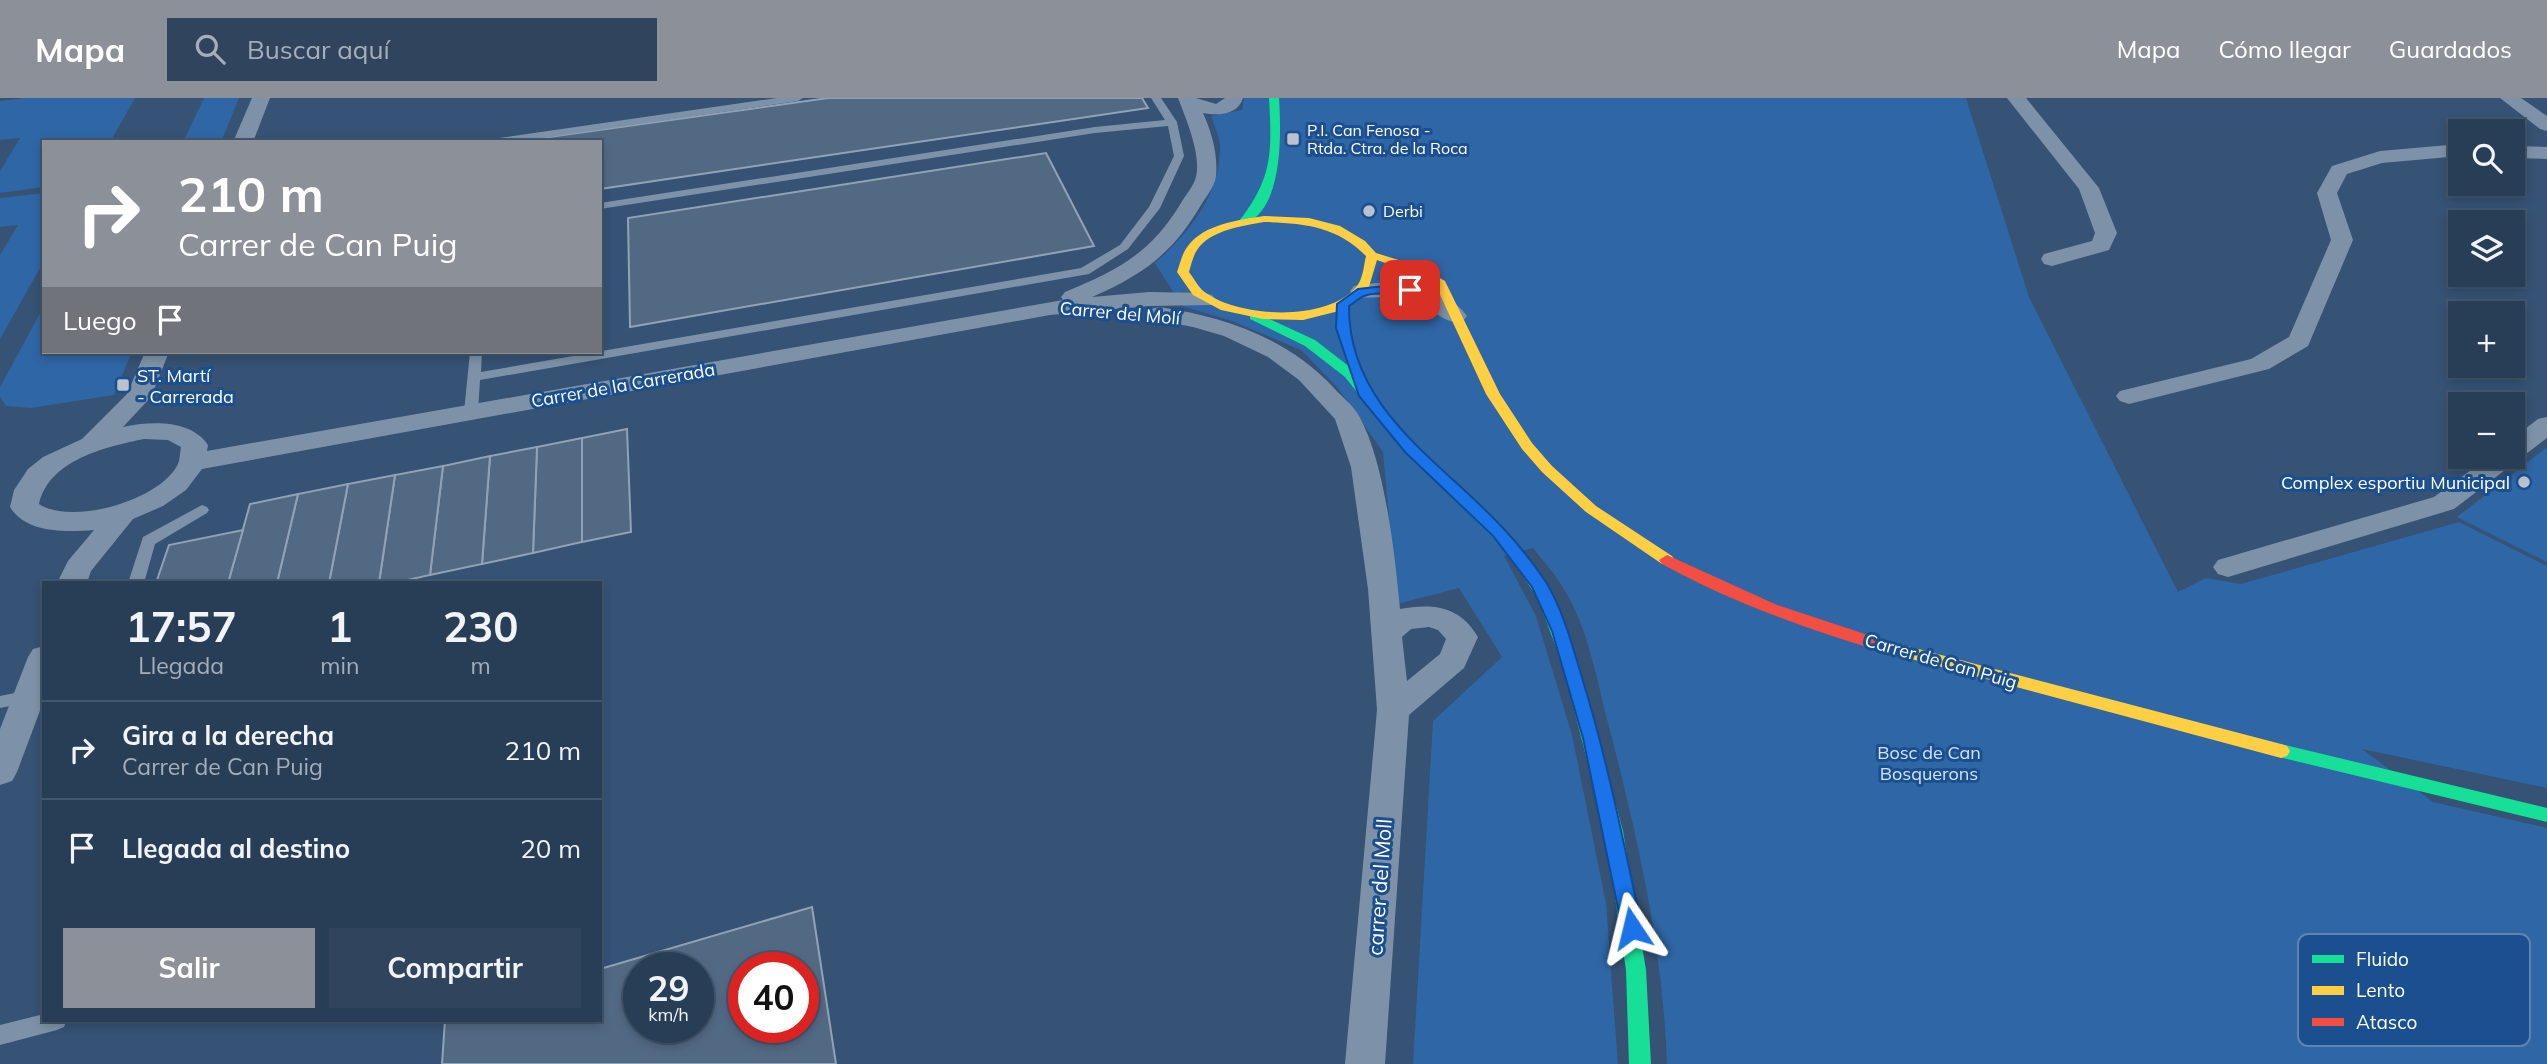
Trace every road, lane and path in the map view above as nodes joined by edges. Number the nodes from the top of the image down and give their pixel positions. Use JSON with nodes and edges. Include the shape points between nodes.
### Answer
{"nodes":[{"id":1,"x":261,"y":98,"type":"edge"},
{"id":2,"x":798,"y":98,"type":"edge"},
{"id":3,"x":1156,"y":98,"type":"edge"},
{"id":4,"x":1234,"y":98,"type":"edge"},
{"id":5,"x":1273,"y":98,"type":"edge"},
{"id":6,"x":2016,"y":98,"type":"edge"},
{"id":7,"x":2509,"y":98,"type":"edge"},
{"id":8,"x":1188,"y":100,"type":"edge"},
{"id":9,"x":1172,"y":122,"type":"junction"},
{"id":10,"x":2547,"y":125,"type":"edge"},
{"id":11,"x":244,"y":140,"type":"edge"},
{"id":12,"x":506,"y":140,"type":"edge"},
{"id":13,"x":2448,"y":151,"type":"edge"},
{"id":14,"x":2525,"y":152,"type":"edge"},
{"id":15,"x":1276,"y":153,"type":"junction"},
{"id":16,"x":2547,"y":153,"type":"edge"},
{"id":17,"x":1285,"y":175,"type":"dead end"},
{"id":18,"x":602,"y":206,"type":"edge"},
{"id":19,"x":1308,"y":208,"type":"dead end"},
{"id":20,"x":1245,"y":221,"type":"junction"},
{"id":21,"x":1334,"y":226,"type":"junction"},
{"id":22,"x":1186,"y":255,"type":"junction"},
{"id":23,"x":1372,"y":255,"type":"junction"},
{"id":24,"x":2052,"y":259,"type":"dead end"},
{"id":25,"x":1352,"y":298,"type":"junction"},
{"id":26,"x":1204,"y":300,"type":"junction"},
{"id":27,"x":1051,"y":308,"type":"junction"},
{"id":28,"x":1254,"y":316,"type":"junction"},
{"id":29,"x":1455,"y":316,"type":"junction"},
{"id":30,"x":1342,"y":328,"type":"dead end"},
{"id":31,"x":156,"y":354,"type":"edge"},
{"id":32,"x":476,"y":354,"type":"edge"},
{"id":33,"x":1351,"y":354,"type":"dead end"},
{"id":34,"x":473,"y":377,"type":"junction"},
{"id":35,"x":1364,"y":393,"type":"junction"},
{"id":36,"x":2129,"y":396,"type":"dead end"},
{"id":37,"x":138,"y":397,"type":"junction"},
{"id":38,"x":471,"y":412,"type":"junction"},
{"id":39,"x":2547,"y":425,"type":"edge"},
{"id":40,"x":167,"y":431,"type":"junction"},
{"id":41,"x":2525,"y":442,"type":"edge"},
{"id":42,"x":92,"y":444,"type":"junction"},
{"id":43,"x":195,"y":462,"type":"junction"},
{"id":44,"x":2490,"y":469,"type":"edge"},
{"id":45,"x":12,"y":497,"type":"edge"},
{"id":46,"x":202,"y":510,"type":"dead end"},
{"id":47,"x":122,"y":513,"type":"junction"},
{"id":48,"x":68,"y":524,"type":"junction"},
{"id":49,"x":2228,"y":567,"type":"dead end"},
{"id":50,"x":75,"y":575,"type":"edge"},
{"id":51,"x":137,"y":581,"type":"edge"},
{"id":52,"x":1386,"y":634,"type":"junction"},
{"id":53,"x":31,"y":692,"type":"edge"},
{"id":54,"x":1393,"y":710,"type":"junction"},
{"id":55,"x":0,"y":772,"type":"edge"},
{"id":56,"x":2547,"y":815,"type":"edge"},
{"id":57,"x":49,"y":1022,"type":"edge"},
{"id":58,"x":0,"y":1035,"type":"edge"},
{"id":59,"x":1365,"y":1064,"type":"edge"},
{"id":60,"x":1640,"y":1064,"type":"edge"}],
"edges":[{"from":1,"to":11,"type":"street"},
{"from":2,"to":12,"type":"lane"},
{"from":3,"to":9,"type":"lane"},
{"from":4,"to":8,"type":"street","name":"Carrer del Molí","via":[[1223,109],[1206,110]]},
{"from":5,"to":15,"type":"street"},
{"from":6,"to":24,"type":"street","via":[[2089,188],[2106,233],[2101,245]]},
{"from":7,"to":10,"type":"street"},
{"from":8,"to":27,"type":"street","name":"Carrer del Molí","via":[[1203,135],[1206,179],[1181,221],[1154,253],[1122,276]]},
{"from":9,"to":18,"type":"lane"},
{"from":9,"to":34,"type":"lane","via":[[1179,156],[1154,208],[1124,247],[1085,271]]},
{"from":13,"to":36,"type":"street","via":[[2380,157],[2339,170],[2327,193],[2342,240],[2299,341],[2260,364]]},
{"from":14,"to":16,"type":"street"},
{"from":15,"to":17,"type":"street"},
{"from":15,"to":20,"type":"street","via":[[1267,197]]},
{"from":19,"to":21,"type":"street","name":"Carrer de Can Puig"},
{"from":20,"to":21,"type":"street","via":[[1293,219]]},
{"from":20,"to":22,"type":"street","via":[[1205,237]]},
{"from":21,"to":23,"type":"street","name":"Carrer de Can Puig"},
{"from":22,"to":26,"type":"street","via":[[1185,278]]},
{"from":22,"to":27,"type":"street","name":"Carrer de la Carrerada","via":[[1141,282]]},
{"from":23,"to":25,"type":"street","via":[[1371,276]]},
{"from":23,"to":29,"type":"street","name":"Carrer de Can Puig","via":[[1444,286]]},
{"from":25,"to":28,"type":"street","via":[[1297,316]]},
{"from":25,"to":29,"type":"street","name":"Carrer de Can Puig","via":[[1394,288],[1410,290],[1437,300]]},
{"from":25,"to":30,"type":"street"},
{"from":26,"to":27,"type":"street","name":"Carrer de la Carrerada","via":[[1149,299]]},
{"from":26,"to":28,"type":"street"},
{"from":27,"to":38,"type":"street","name":"Carrer de la Carrerada"},
{"from":27,"to":52,"type":"street","name":"Carrer del Molí","via":[[1198,320],[1277,352],[1308,375],[1347,417],[1366,467]]},
{"from":28,"to":35,"type":"street","via":[[1293,331],[1342,366]]},
{"from":29,"to":56,"type":"street","name":"Carrer de Can Puig","via":[[1515,434],[1539,463],[1587,507],[1654,553],[1725,593],[1840,633],[2097,705]]},
{"from":31,"to":37,"type":"street"},
{"from":32,"to":34,"type":"lane"},
{"from":33,"to":35,"type":"street"},
{"from":34,"to":38,"type":"lane"},
{"from":35,"to":60,"type":"street","via":[[1410,449],[1519,556],[1551,609],[1592,738],[1628,907],[1638,971]]},
{"from":37,"to":40,"type":"street"},
{"from":37,"to":42,"type":"street"},
{"from":38,"to":43,"type":"street","name":"Carrer de la Carrerada"},
{"from":39,"to":41,"type":"street"},
{"from":40,"to":42,"type":"street","via":[[144,431]]},
{"from":40,"to":43,"type":"street","via":[[185,436],[195,445]]},
{"from":42,"to":45,"type":"street","via":[[48,467]]},
{"from":43,"to":47,"type":"street","via":[[174,487]]},
{"from":44,"to":49,"type":"street","via":[[2444,503]]},
{"from":45,"to":48,"type":"street","via":[[32,516]]},
{"from":46,"to":51,"type":"lane","via":[[148,541]]},
{"from":47,"to":48,"type":"street"},
{"from":47,"to":50,"type":"street"},
{"from":48,"to":50,"type":"street"},
{"from":52,"to":54,"type":"street","name":"Carrer del Molí"},
{"from":52,"to":54,"type":"street","via":[[1402,619],[1429,616],[1449,622],[1462,637],[1453,660]]},
{"from":53,"to":55,"type":"street"},
{"from":54,"to":59,"type":"street","name":"carrer del Moll"},
{"from":57,"to":58,"type":"lane"}]}
